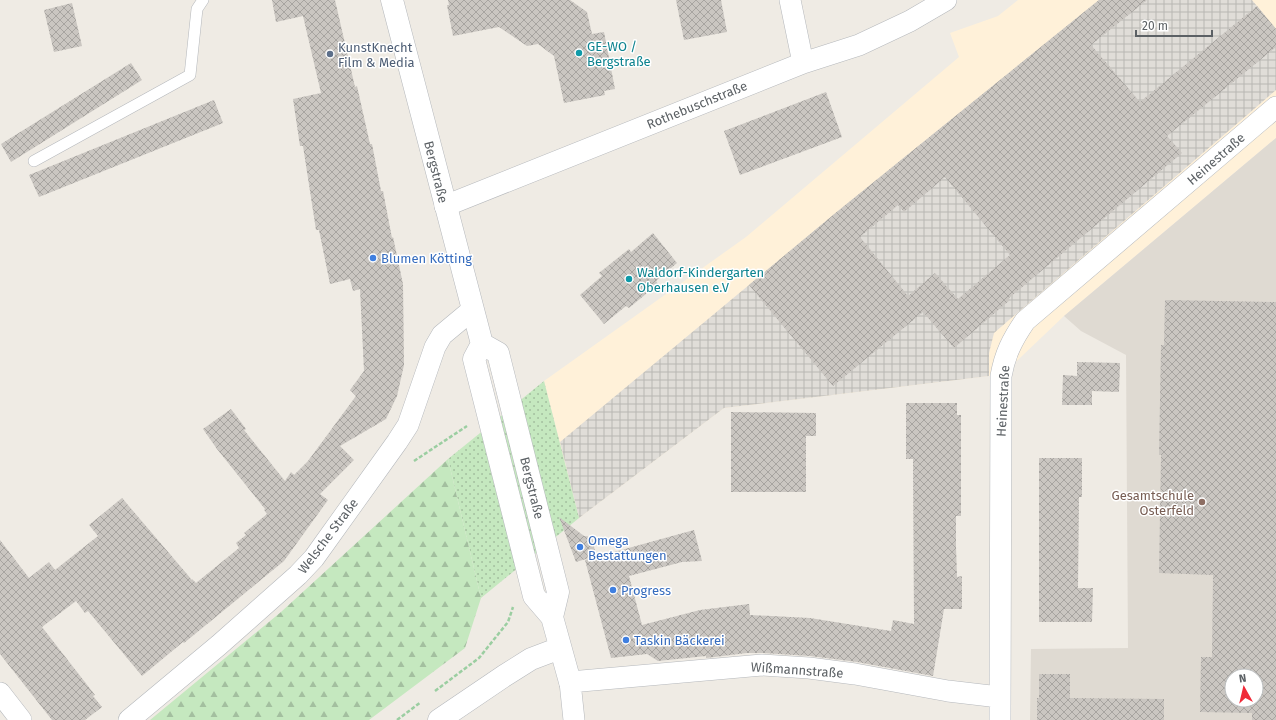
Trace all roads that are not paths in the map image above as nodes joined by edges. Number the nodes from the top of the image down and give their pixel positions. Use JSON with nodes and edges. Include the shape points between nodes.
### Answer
{"nodes":[{"id":1,"x":203,"y":0,"type":"edge"},
{"id":2,"x":392,"y":0,"type":"edge"},
{"id":3,"x":790,"y":0,"type":"edge"},
{"id":4,"x":946,"y":0,"type":"edge"},
{"id":5,"x":803,"y":63,"type":"junction"},
{"id":6,"x":1276,"y":107,"type":"edge"},
{"id":7,"x":34,"y":161,"type":"dead end"},
{"id":8,"x":445,"y":206,"type":"junction"},
{"id":9,"x":472,"y":310,"type":"junction"},
{"id":10,"x":482,"y":344,"type":"junction"},
{"id":11,"x":552,"y":617,"type":"junction"},
{"id":12,"x":560,"y":648,"type":"junction"},
{"id":13,"x":570,"y":682,"type":"junction"},
{"id":14,"x":0,"y":693,"type":"edge"},
{"id":15,"x":999,"y":697,"type":"junction"},
{"id":16,"x":21,"y":720,"type":"edge"},
{"id":17,"x":129,"y":720,"type":"edge"},
{"id":18,"x":439,"y":720,"type":"edge"},
{"id":19,"x":574,"y":720,"type":"edge"},
{"id":20,"x":1000,"y":720,"type":"edge"}],
"edges":[{"from":1,"to":7,"type":"lane","via":[[197,8],[190,75]]},
{"from":2,"to":8,"type":"street","name":"Bergstraße"},
{"from":3,"to":5,"type":"street"},
{"from":4,"to":5,"type":"street","name":"Rothebuschstraße","via":[[910,21],[859,45]]},
{"from":5,"to":8,"type":"street","name":"Rothebuschstraße"},
{"from":6,"to":15,"type":"street","name":"Heinestraße","via":[[1026,322],[1009,347],[1001,376]]},
{"from":8,"to":9,"type":"street","name":"Bergstraße"},
{"from":9,"to":10,"type":"street","name":"Bergstraße"},
{"from":9,"to":17,"type":"street","name":"Welsche Straße","via":[[442,334],[435,346],[408,425],[314,558],[219,645]]},
{"from":10,"to":11,"type":"street","name":"Bergstraße","via":[[474,359],[532,589],[534,596]]},
{"from":10,"to":11,"type":"street","name":"Bergstraße","via":[[498,354],[558,592]]},
{"from":11,"to":12,"type":"street","name":"Bergstraße"},
{"from":12,"to":13,"type":"street","name":"Bergstraße"},
{"from":12,"to":18,"type":"street","via":[[531,659]]},
{"from":13,"to":15,"type":"street","name":"Wißmannstraße","via":[[762,665],[855,674],[948,691]]},
{"from":13,"to":19,"type":"street","name":"Bergstraße"},
{"from":14,"to":16,"type":"street"},
{"from":15,"to":20,"type":"street","name":"Heinestraße"}]}
